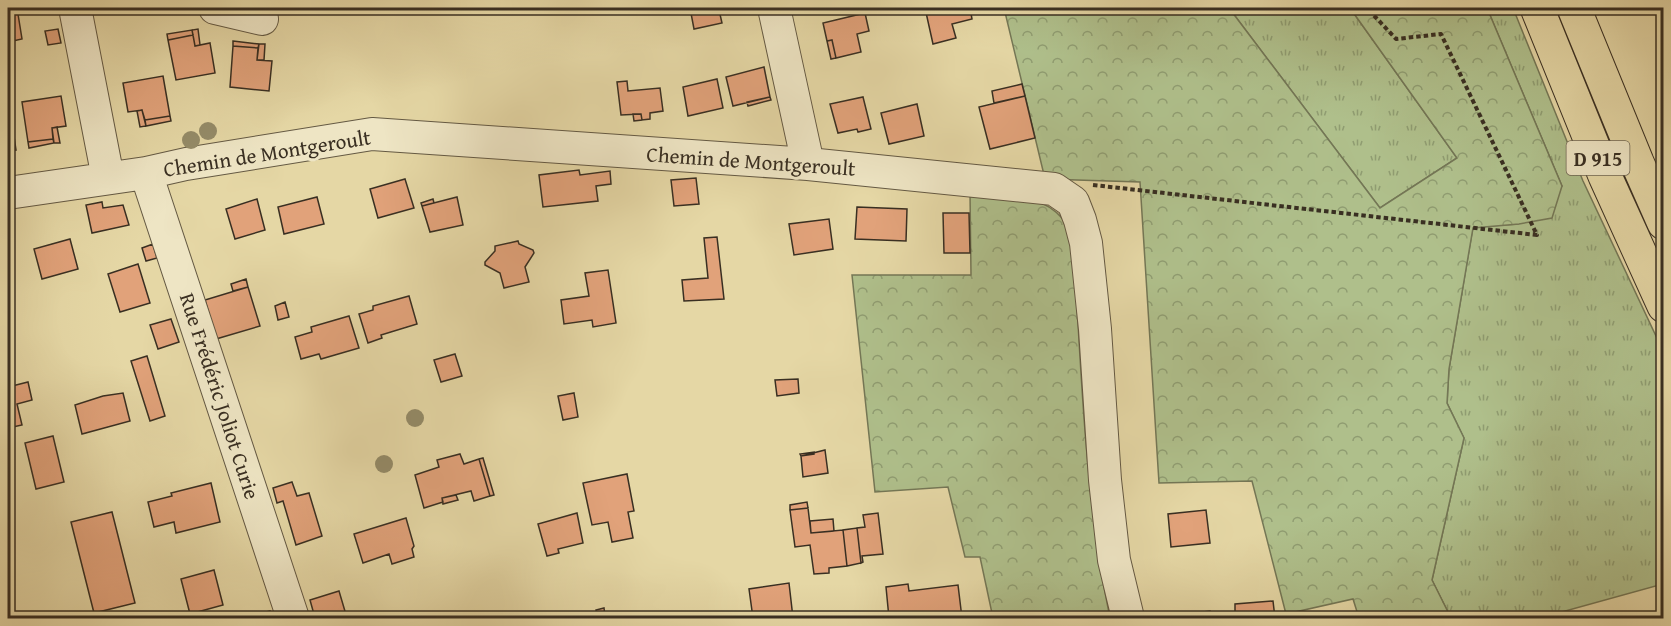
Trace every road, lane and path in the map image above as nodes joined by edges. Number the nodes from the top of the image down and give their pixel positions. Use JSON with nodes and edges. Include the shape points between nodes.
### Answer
{"nodes":[{"id":1,"x":75,"y":8,"type":"edge"},
{"id":2,"x":215,"y":8,"type":"edge"},
{"id":3,"x":774,"y":8,"type":"edge"},
{"id":4,"x":1367,"y":8,"type":"edge"},
{"id":5,"x":1537,"y":8,"type":"edge"},
{"id":6,"x":1574,"y":8,"type":"edge"},
{"id":7,"x":262,"y":19,"type":"dead end"},
{"id":8,"x":808,"y":164,"type":"junction"},
{"id":9,"x":146,"y":173,"type":"junction"},
{"id":10,"x":108,"y":178,"type":"junction"},
{"id":11,"x":8,"y":193,"type":"edge"},
{"id":12,"x":1073,"y":202,"type":"junction"},
{"id":13,"x":1664,"y":223,"type":"edge"},
{"id":14,"x":1664,"y":306,"type":"edge"},
{"id":15,"x":293,"y":618,"type":"edge"},
{"id":16,"x":1128,"y":618,"type":"edge"}],
"edges":[{"from":1,"to":10,"type":"street"},
{"from":2,"to":7,"type":"street"},
{"from":3,"to":8,"type":"street"},
{"from":4,"to":12,"type":"path","via":[[1396,39],[1441,34],[1537,235],[1090,184]]},
{"from":5,"to":14,"type":"main road","number":"D 915","via":[[1605,176]]},
{"from":6,"to":13,"type":"main road","number":"D 915"},
{"from":8,"to":9,"type":"street","name":"Chemin de Montgeroult","via":[[372,134]]},
{"from":8,"to":12,"type":"street","name":"Chemin de Montgeroult","via":[[1054,189]]},
{"from":9,"to":10,"type":"street","name":"Chemin de Montgeroult"},
{"from":9,"to":15,"type":"street","name":"Rue Frédéric Joliot Curie"},
{"from":10,"to":11,"type":"street","name":"Chemin de Montgeroult"},
{"from":12,"to":16,"type":"street","via":[[1086,243],[1105,480],[1114,560]]}]}
